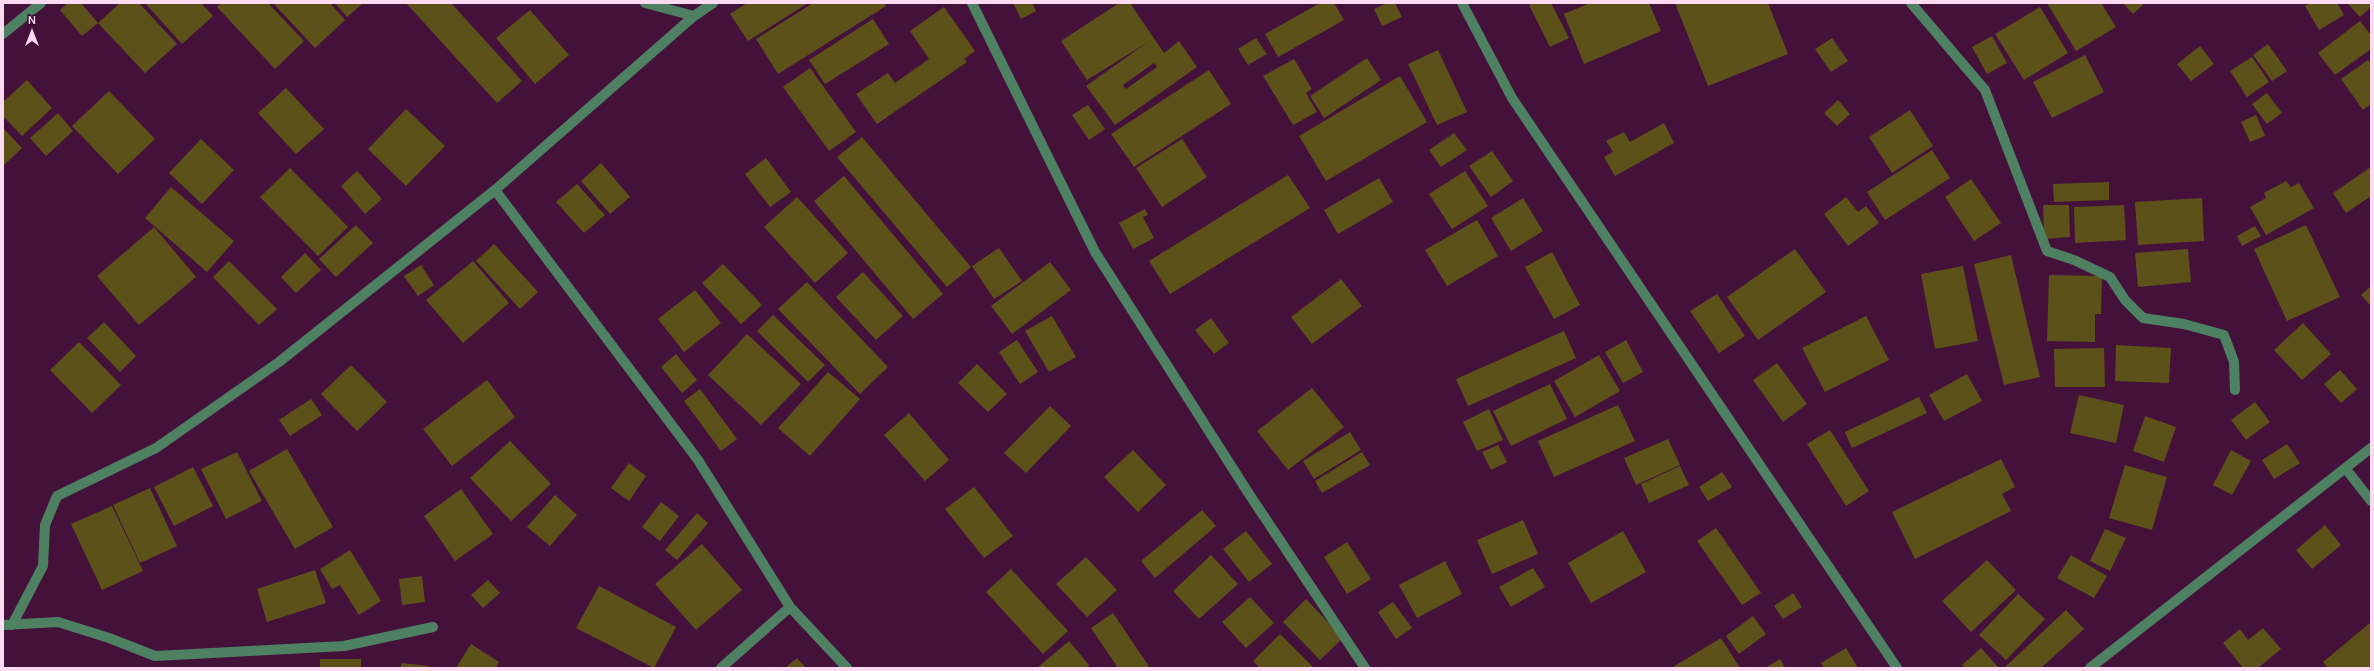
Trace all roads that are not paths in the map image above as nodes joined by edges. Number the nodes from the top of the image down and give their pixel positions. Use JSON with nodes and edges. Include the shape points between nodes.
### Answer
{"nodes":[{"id":1,"x":41,"y":3,"type":"edge"},
{"id":2,"x":645,"y":3,"type":"edge"},
{"id":3,"x":713,"y":3,"type":"edge"},
{"id":4,"x":972,"y":3,"type":"edge"},
{"id":5,"x":1462,"y":3,"type":"edge"},
{"id":6,"x":1911,"y":3,"type":"edge"},
{"id":7,"x":694,"y":16,"type":"junction"},
{"id":8,"x":3,"y":34,"type":"edge"},
{"id":9,"x":495,"y":190,"type":"junction"},
{"id":10,"x":2235,"y":390,"type":"dead end"},
{"id":11,"x":2371,"y":448,"type":"edge"},
{"id":12,"x":2346,"y":469,"type":"junction"},
{"id":13,"x":2371,"y":502,"type":"edge"},
{"id":14,"x":790,"y":607,"type":"junction"},
{"id":15,"x":8,"y":625,"type":"edge"},
{"id":16,"x":433,"y":627,"type":"dead end"},
{"id":17,"x":721,"y":668,"type":"edge"},
{"id":18,"x":847,"y":668,"type":"edge"},
{"id":19,"x":1365,"y":668,"type":"edge"},
{"id":20,"x":1897,"y":668,"type":"edge"},
{"id":21,"x":2090,"y":668,"type":"edge"}],
"edges":[{"from":1,"to":8,"type":"street"},
{"from":2,"to":7,"type":"street"},
{"from":3,"to":7,"type":"street"},
{"from":4,"to":19,"type":"street","via":[[1095,252]]},
{"from":5,"to":20,"type":"street","via":[[1512,98]]},
{"from":6,"to":10,"type":"street","via":[[1985,90],[2047,251],[2110,277],[2125,300],[2143,318],[2184,324],[2224,335],[2234,362]]},
{"from":7,"to":9,"type":"street"},
{"from":9,"to":14,"type":"street","via":[[698,460]]},
{"from":9,"to":15,"type":"street","via":[[279,362],[169,439],[156,448],[57,496],[45,525],[43,566]]},
{"from":11,"to":12,"type":"street"},
{"from":12,"to":13,"type":"street"},
{"from":12,"to":21,"type":"street"},
{"from":14,"to":17,"type":"street"},
{"from":14,"to":18,"type":"street"},
{"from":15,"to":16,"type":"street","via":[[58,622],[155,656],[344,646]]}]}
